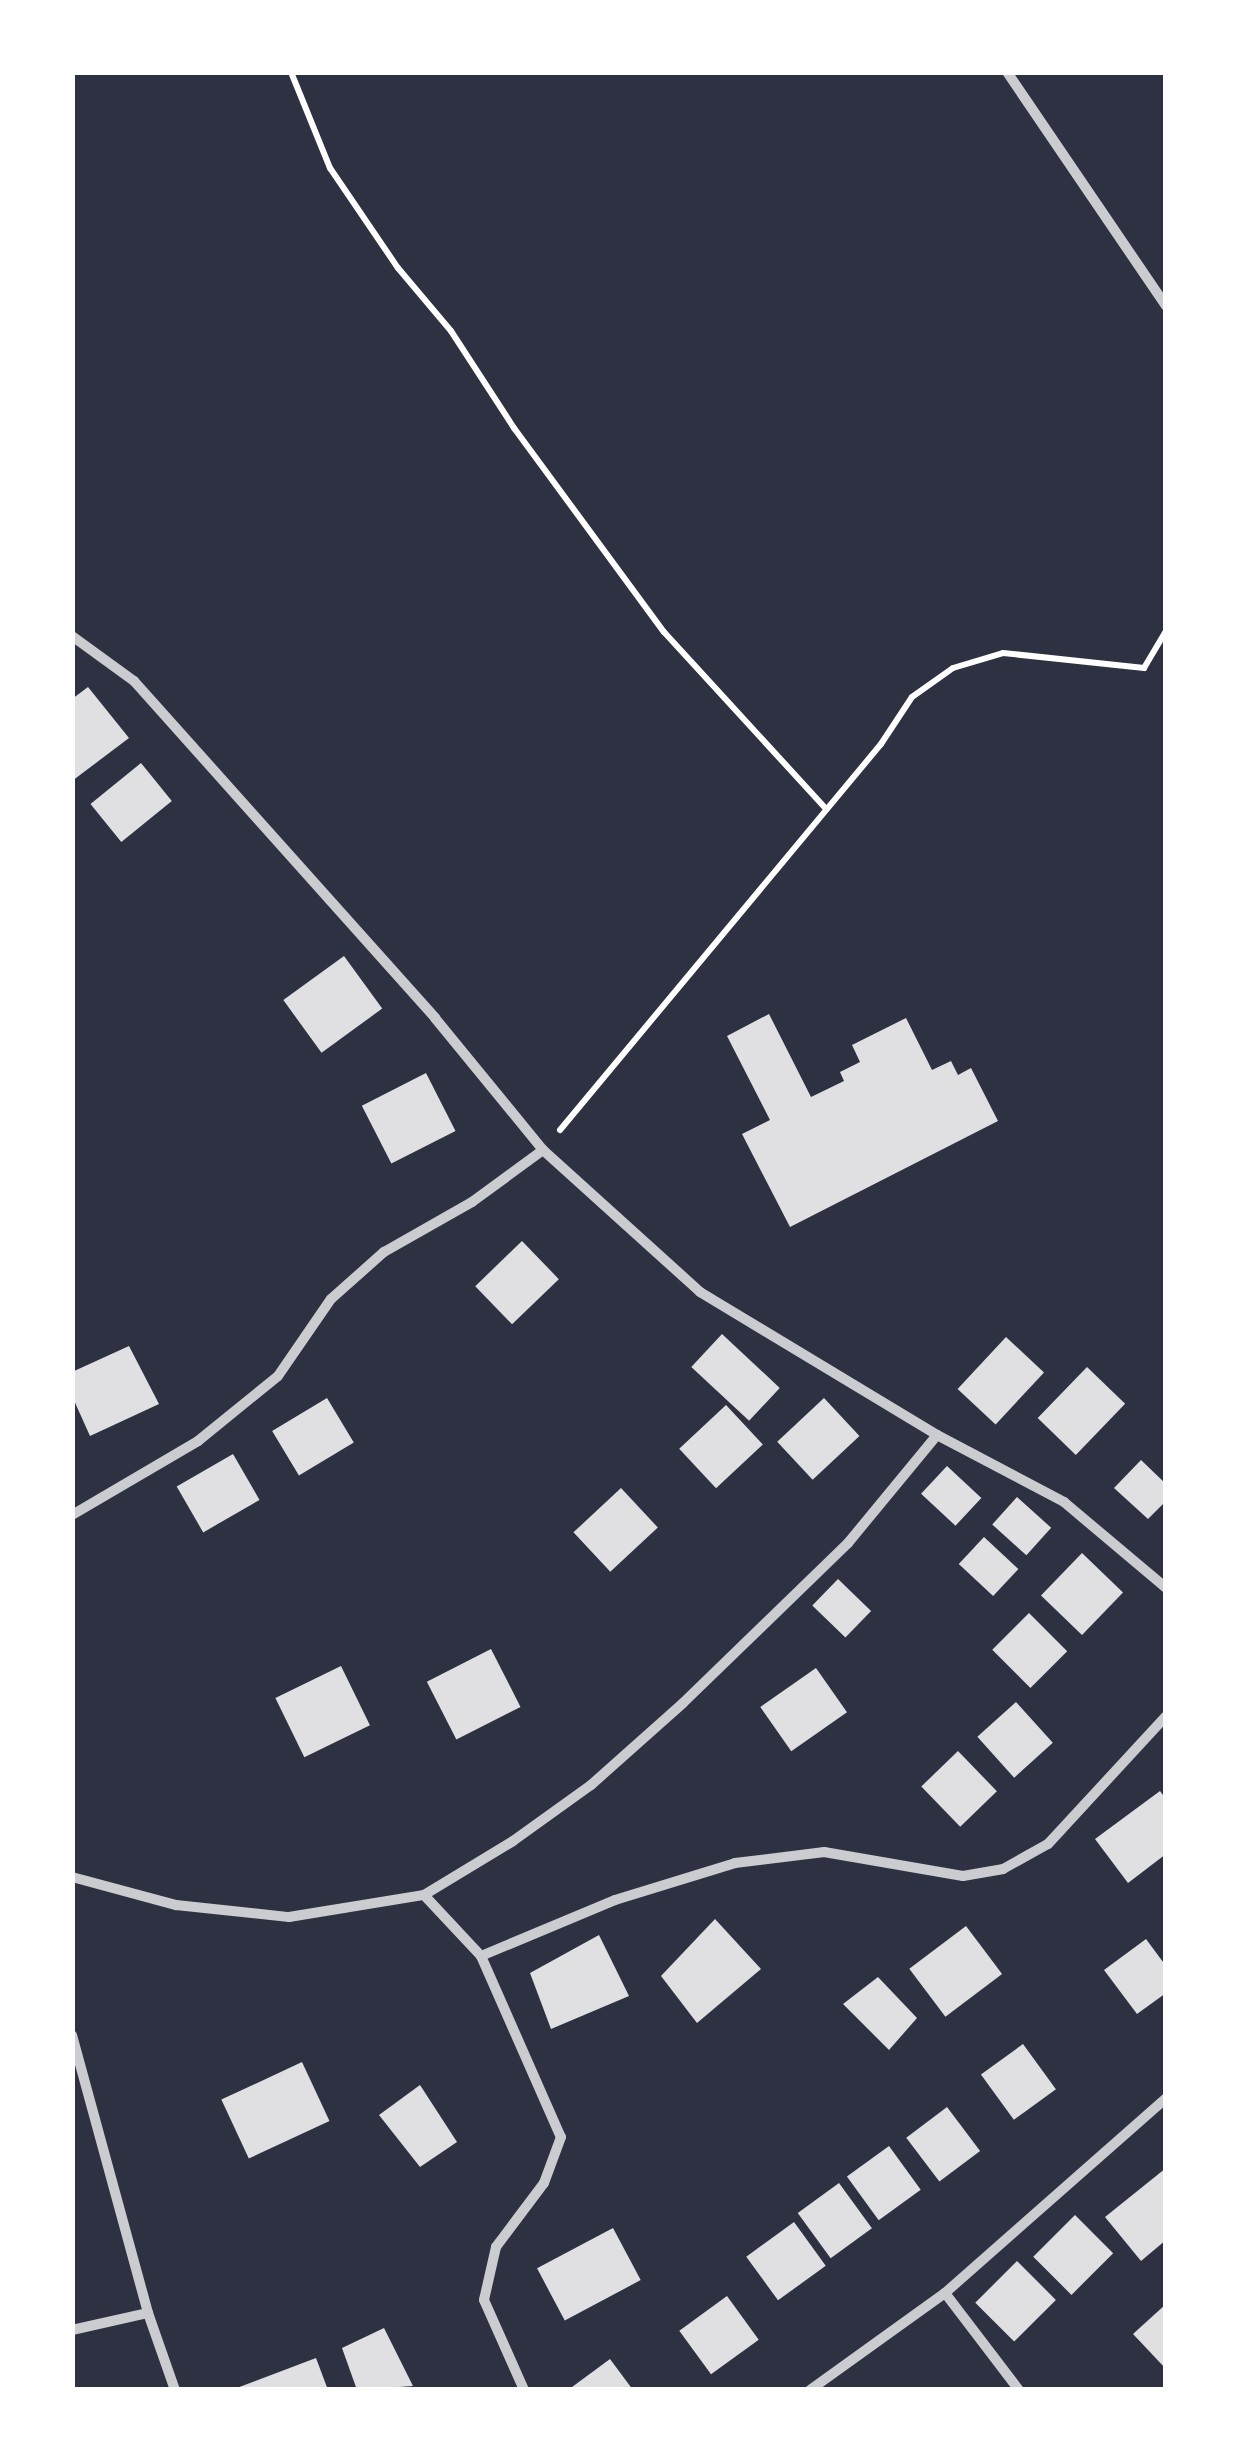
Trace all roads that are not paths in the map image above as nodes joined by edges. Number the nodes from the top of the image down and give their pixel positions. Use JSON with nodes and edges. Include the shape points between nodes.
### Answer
{"nodes":[{"id":1,"x":1007,"y":72,"type":"edge"},
{"id":2,"x":1166,"y":306,"type":"edge"},
{"id":3,"x":72,"y":636,"type":"edge"},
{"id":4,"x":543,"y":1150,"type":"junction"},
{"id":5,"x":937,"y":1435,"type":"junction"},
{"id":6,"x":72,"y":1515,"type":"edge"},
{"id":7,"x":1166,"y":1588,"type":"edge"},
{"id":8,"x":1166,"y":1716,"type":"edge"},
{"id":9,"x":72,"y":1878,"type":"edge"},
{"id":10,"x":424,"y":1895,"type":"junction"},
{"id":11,"x":481,"y":1956,"type":"junction"},
{"id":12,"x":72,"y":2036,"type":"edge"},
{"id":13,"x":1166,"y":2098,"type":"edge"},
{"id":14,"x":945,"y":2293,"type":"junction"},
{"id":15,"x":148,"y":2313,"type":"junction"},
{"id":16,"x":72,"y":2330,"type":"edge"},
{"id":17,"x":175,"y":2390,"type":"edge"},
{"id":18,"x":524,"y":2390,"type":"edge"},
{"id":19,"x":810,"y":2390,"type":"edge"},
{"id":20,"x":1019,"y":2390,"type":"edge"}],
"edges":[{"from":1,"to":2,"type":"street"},
{"from":3,"to":4,"type":"street","via":[[134,681],[435,1018]]},
{"from":4,"to":5,"type":"street","via":[[700,1292]]},
{"from":4,"to":6,"type":"street","via":[[472,1202],[384,1252],[331,1299],[278,1376],[198,1441]]},
{"from":5,"to":7,"type":"street","via":[[1064,1502]]},
{"from":5,"to":10,"type":"street","via":[[848,1543],[683,1703],[591,1785]]},
{"from":8,"to":11,"type":"street","via":[[1048,1844],[1003,1868],[963,1876],[824,1852],[735,1863],[615,1900]]},
{"from":9,"to":10,"type":"street","via":[[176,1905],[289,1917]]},
{"from":10,"to":11,"type":"street"},
{"from":11,"to":18,"type":"street","via":[[561,2137],[544,2182],[496,2247],[484,2300]]},
{"from":12,"to":15,"type":"street"},
{"from":13,"to":14,"type":"street"},
{"from":14,"to":19,"type":"street"},
{"from":14,"to":20,"type":"street"},
{"from":15,"to":16,"type":"street"},
{"from":15,"to":17,"type":"street"}]}
